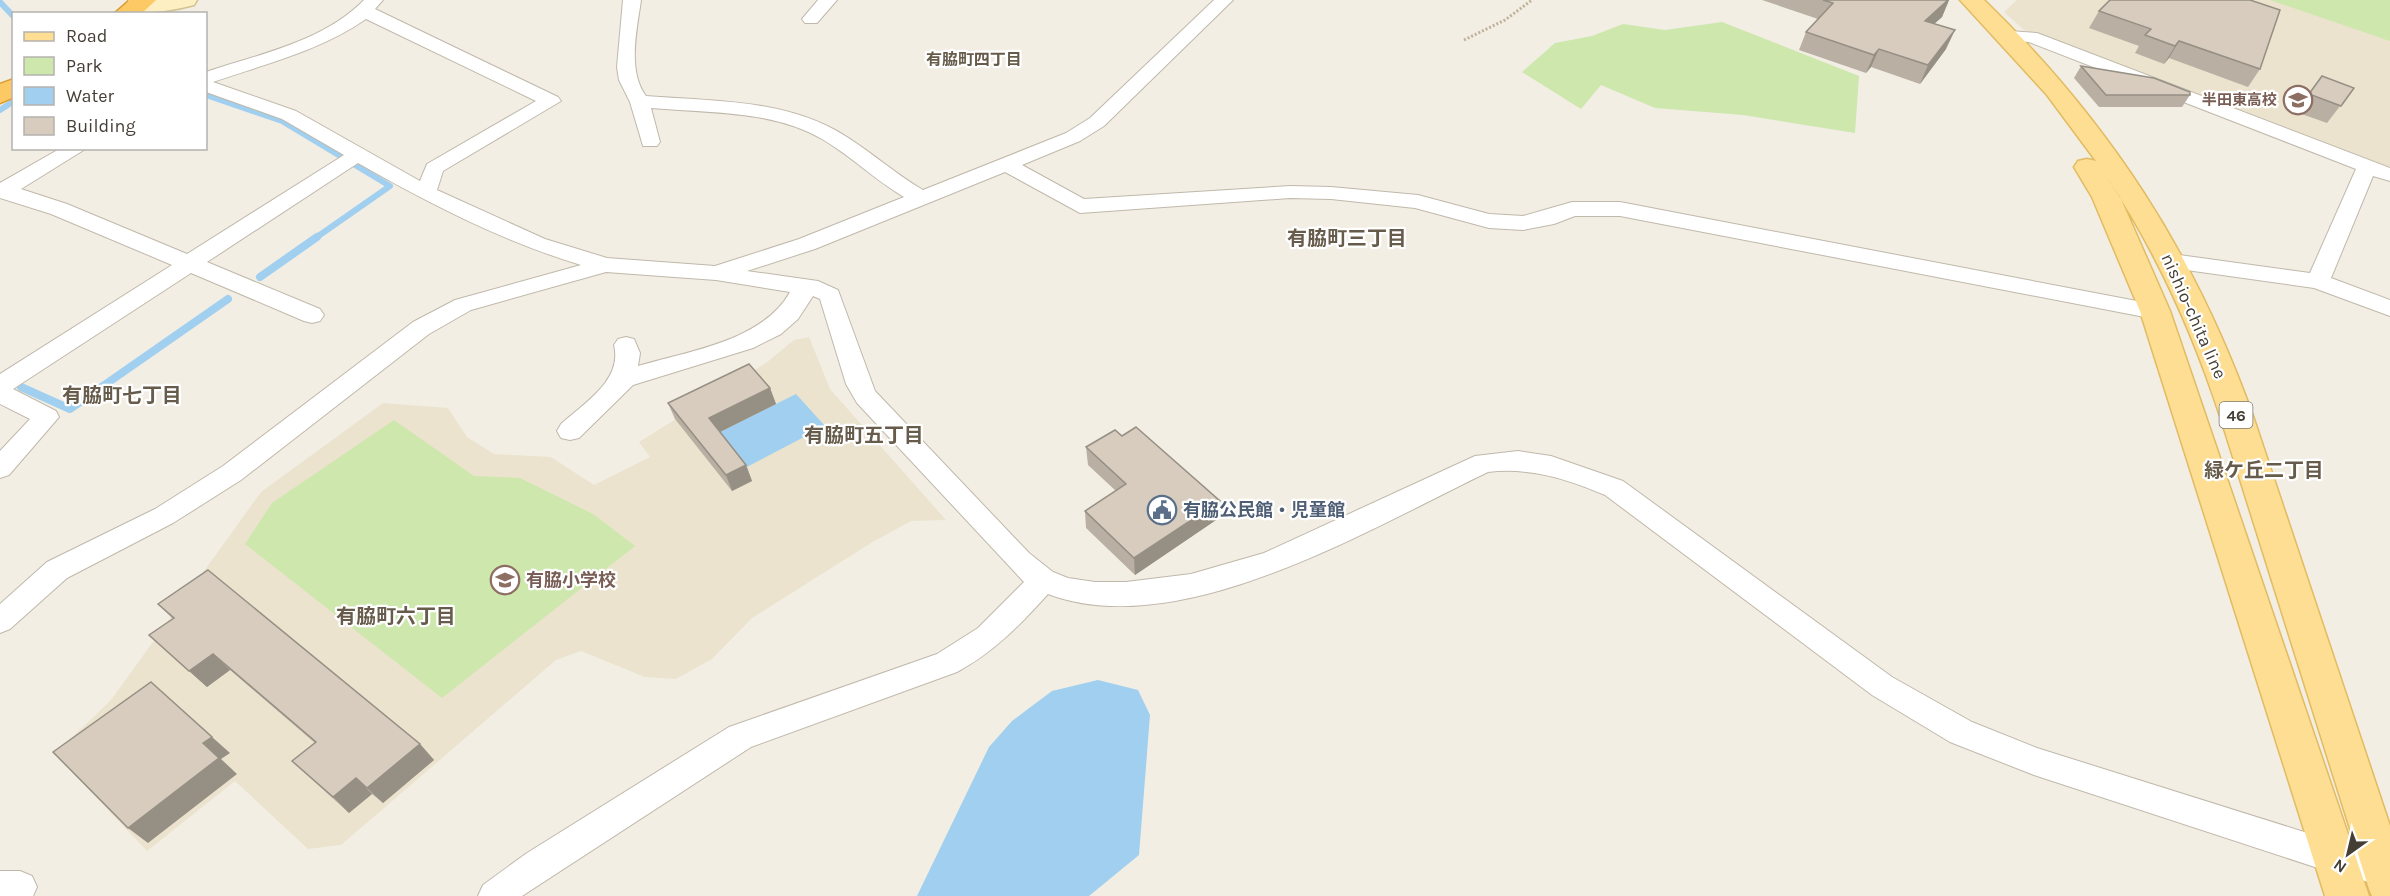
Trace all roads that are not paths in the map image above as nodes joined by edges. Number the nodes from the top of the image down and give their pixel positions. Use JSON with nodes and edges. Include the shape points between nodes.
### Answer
{"nodes":[{"id":1,"x":186,"y":0,"type":"edge"},
{"id":2,"x":632,"y":0,"type":"edge"},
{"id":3,"x":828,"y":0,"type":"edge"},
{"id":4,"x":1224,"y":0,"type":"edge"},
{"id":5,"x":1945,"y":0,"type":"edge"},
{"id":6,"x":1971,"y":0,"type":"edge"},
{"id":7,"x":136,"y":6,"type":"edge"},
{"id":8,"x":370,"y":6,"type":"edge"},
{"id":9,"x":811,"y":19,"type":"dead end"},
{"id":10,"x":2009,"y":36,"type":"junction"},
{"id":11,"x":207,"y":78,"type":"edge"},
{"id":12,"x":207,"y":86,"type":"edge"},
{"id":13,"x":640,"y":101,"type":"junction"},
{"id":14,"x":650,"y":142,"type":"dead end"},
{"id":15,"x":72,"y":150,"type":"edge"},
{"id":16,"x":356,"y":155,"type":"junction"},
{"id":17,"x":1008,"y":165,"type":"junction"},
{"id":18,"x":2367,"y":166,"type":"junction"},
{"id":19,"x":2390,"y":175,"type":"edge"},
{"id":20,"x":1,"y":190,"type":"edge"},
{"id":21,"x":426,"y":193,"type":"junction"},
{"id":22,"x":923,"y":199,"type":"junction"},
{"id":23,"x":2172,"y":261,"type":"junction"},
{"id":24,"x":185,"y":264,"type":"junction"},
{"id":25,"x":606,"y":265,"type":"junction"},
{"id":26,"x":716,"y":273,"type":"junction"},
{"id":27,"x":2318,"y":281,"type":"junction"},
{"id":28,"x":804,"y":287,"type":"junction"},
{"id":29,"x":2390,"y":308,"type":"edge"},
{"id":30,"x":2155,"y":311,"type":"junction"},
{"id":31,"x":312,"y":315,"type":"dead end"},
{"id":32,"x":626,"y":345,"type":"dead end"},
{"id":33,"x":624,"y":380,"type":"junction"},
{"id":34,"x":0,"y":386,"type":"edge"},
{"id":35,"x":0,"y":393,"type":"edge"},
{"id":36,"x":570,"y":431,"type":"dead end"},
{"id":37,"x":0,"y":468,"type":"edge"},
{"id":38,"x":1043,"y":580,"type":"junction"},
{"id":39,"x":0,"y":621,"type":"edge"},
{"id":40,"x":2336,"y":858,"type":"junction"},
{"id":41,"x":2388,"y":876,"type":"edge"},
{"id":42,"x":0,"y":887,"type":"edge"},
{"id":43,"x":10,"y":896,"type":"edge"},
{"id":44,"x":495,"y":896,"type":"edge"},
{"id":45,"x":2347,"y":896,"type":"edge"}],
"edges":[{"from":1,"to":7,"type":"main road"},
{"from":2,"to":13,"type":"street","via":[[625,44],[630,83]]},
{"from":3,"to":9,"type":"street"},
{"from":4,"to":17,"type":"street","via":[[1097,122],[1073,137]]},
{"from":5,"to":30,"type":"main road","name":"nishio-chita line","number":"46","via":[[1989,42],[2077,152],[2106,197]]},
{"from":6,"to":10,"type":"main road","name":"nishio-chita line","number":"46"},
{"from":8,"to":11,"type":"street","via":[[322,37]]},
{"from":8,"to":21,"type":"street","via":[[550,101],[434,168]]},
{"from":10,"to":18,"type":"street","via":[[2042,41]]},
{"from":10,"to":23,"type":"main road","name":"nishio-chita line","number":"46","via":[[2106,155]]},
{"from":12,"to":16,"type":"street","via":[[289,115]]},
{"from":13,"to":14,"type":"street"},
{"from":13,"to":22,"type":"street","via":[[756,111],[799,120],[830,135],[891,181]]},
{"from":15,"to":20,"type":"street"},
{"from":16,"to":21,"type":"street"},
{"from":16,"to":24,"type":"street"},
{"from":17,"to":22,"type":"street"},
{"from":17,"to":30,"type":"street","via":[[1080,206],[1290,192],[1418,202],[1489,221],[1523,223],[1572,209],[1620,209]]},
{"from":18,"to":19,"type":"street"},
{"from":18,"to":27,"type":"street"},
{"from":20,"to":24,"type":"street","via":[[59,209]]},
{"from":21,"to":25,"type":"street","via":[[519,237]]},
{"from":22,"to":26,"type":"street","via":[[807,244]]},
{"from":23,"to":27,"type":"street"},
{"from":23,"to":41,"type":"main road","name":"nishio-chita line","number":"46","via":[[2218,361]]},
{"from":24,"to":31,"type":"street"},
{"from":24,"to":34,"type":"street"},
{"from":25,"to":26,"type":"street"},
{"from":25,"to":39,"type":"street","via":[[463,305],[420,328],[232,473],[164,516],[57,570]]},
{"from":26,"to":28,"type":"street"},
{"from":27,"to":29,"type":"street"},
{"from":28,"to":33,"type":"street","via":[[790,313],[773,328],[745,342]]},
{"from":28,"to":38,"type":"street","via":[[830,295],[858,384],[866,397],[1001,541]]},
{"from":30,"to":40,"type":"main road","name":"nishio-chita line","number":"46"},
{"from":32,"to":33,"type":"street"},
{"from":33,"to":36,"type":"street"},
{"from":35,"to":37,"type":"street","via":[[47,417]]},
{"from":38,"to":40,"type":"street","via":[[1080,591],[1116,594],[1146,593],[1200,582],[1272,562],[1484,463],[1504,459],[1569,468],[1614,488],[1882,686],[1960,732],[2034,761]]},
{"from":38,"to":44,"type":"street","via":[[973,651],[740,737]]},
{"from":40,"to":41,"type":"street"},
{"from":40,"to":45,"type":"main road","name":"nishio-chita line","number":"46"},
{"from":42,"to":43,"type":"street","via":[[20,887]]}]}
